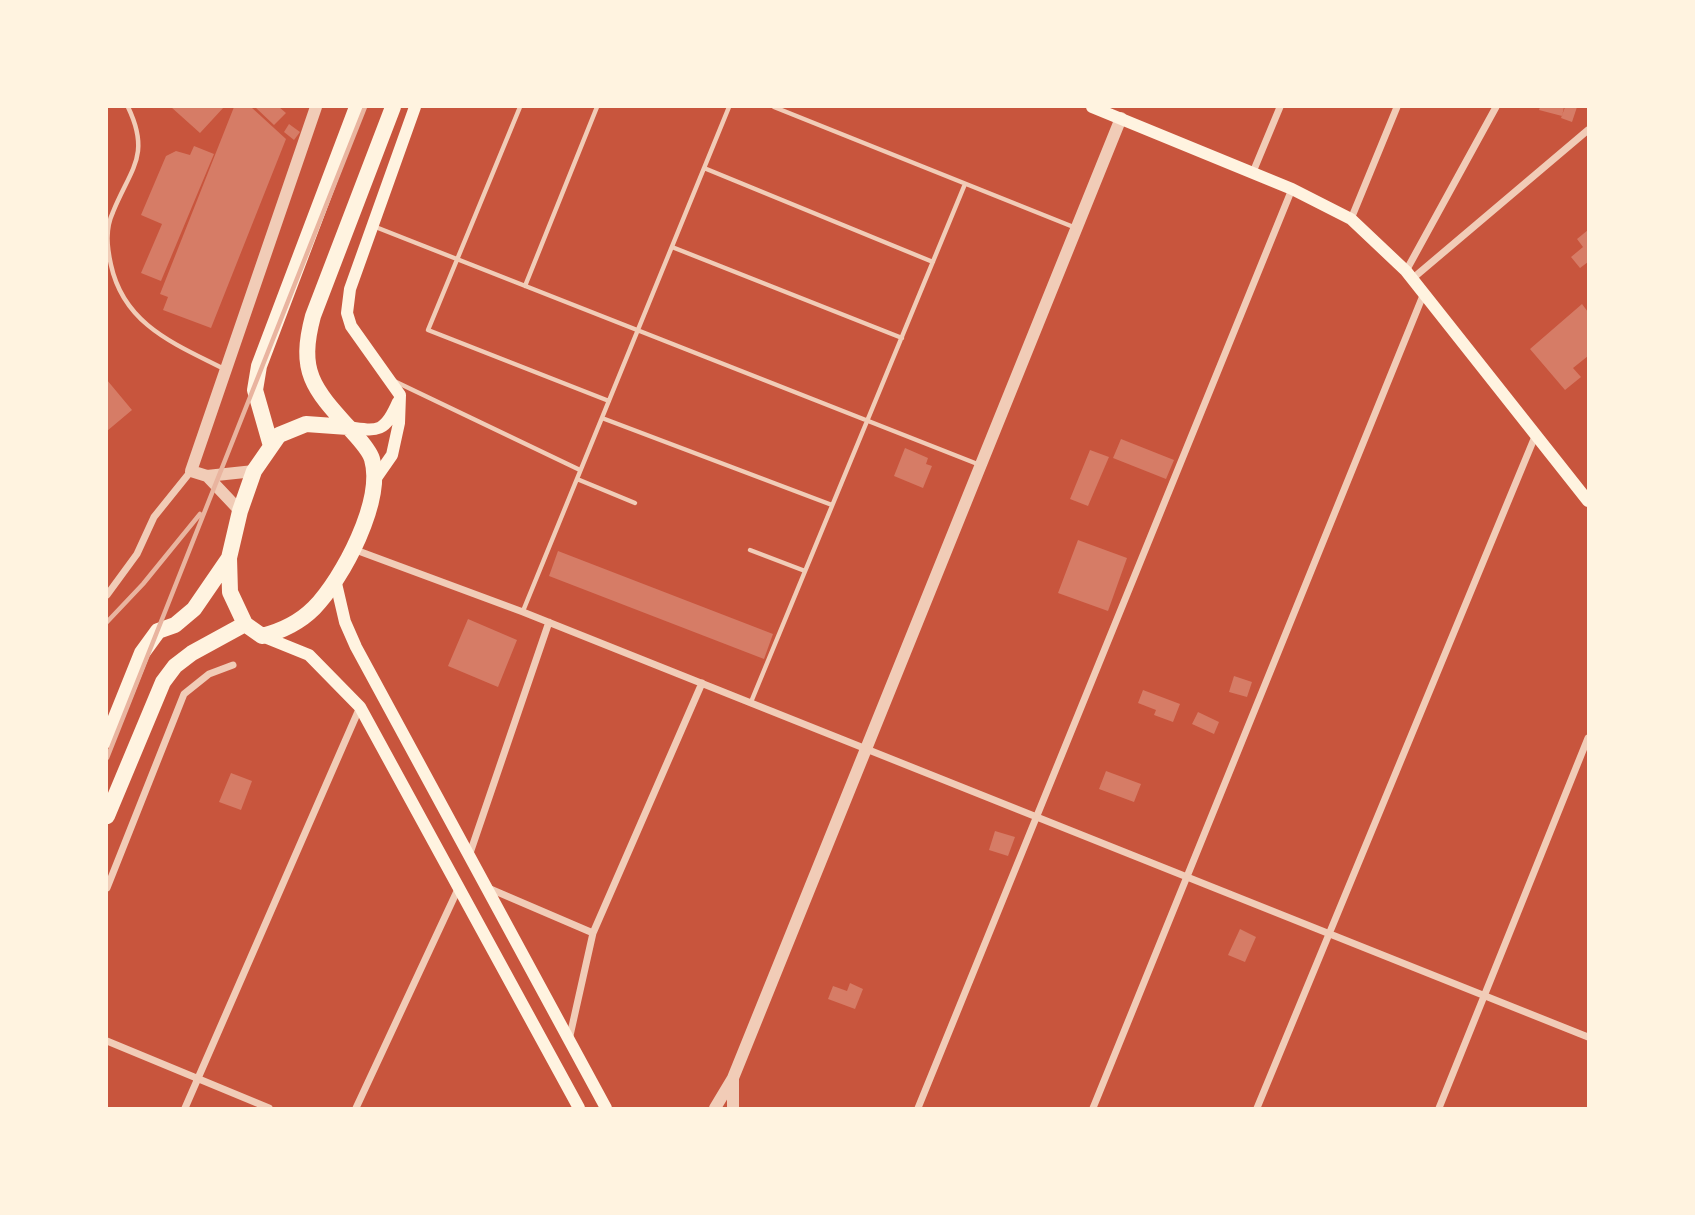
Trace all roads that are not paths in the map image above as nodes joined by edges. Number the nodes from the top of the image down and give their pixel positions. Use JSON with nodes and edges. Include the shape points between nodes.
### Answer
{"nodes":[{"id":1,"x":128,"y":107,"type":"edge"},
{"id":2,"x":316,"y":107,"type":"edge"},
{"id":3,"x":357,"y":107,"type":"edge"},
{"id":4,"x":393,"y":107,"type":"edge"},
{"id":5,"x":415,"y":107,"type":"edge"},
{"id":6,"x":520,"y":107,"type":"edge"},
{"id":7,"x":597,"y":107,"type":"edge"},
{"id":8,"x":729,"y":107,"type":"edge"},
{"id":9,"x":774,"y":107,"type":"edge"},
{"id":10,"x":1092,"y":107,"type":"edge"},
{"id":11,"x":1280,"y":107,"type":"edge"},
{"id":12,"x":1397,"y":107,"type":"edge"},
{"id":13,"x":1496,"y":107,"type":"edge"},
{"id":14,"x":1124,"y":112,"type":"edge"},
{"id":15,"x":1588,"y":130,"type":"edge"},
{"id":16,"x":704,"y":168,"type":"junction"},
{"id":17,"x":1253,"y":172,"type":"junction"},
{"id":18,"x":965,"y":184,"type":"junction"},
{"id":19,"x":1292,"y":189,"type":"junction"},
{"id":20,"x":1351,"y":219,"type":"junction"},
{"id":21,"x":372,"y":226,"type":"junction"},
{"id":22,"x":1077,"y":228,"type":"junction"},
{"id":23,"x":672,"y":247,"type":"junction"},
{"id":24,"x":457,"y":259,"type":"junction"},
{"id":25,"x":933,"y":261,"type":"junction"},
{"id":26,"x":1409,"y":275,"type":"junction"},
{"id":27,"x":525,"y":286,"type":"junction"},
{"id":28,"x":1424,"y":293,"type":"junction"},
{"id":29,"x":638,"y":330,"type":"junction"},
{"id":30,"x":902,"y":338,"type":"junction"},
{"id":31,"x":225,"y":370,"type":"junction"},
{"id":32,"x":391,"y":379,"type":"junction"},
{"id":33,"x":400,"y":395,"type":"junction"},
{"id":34,"x":609,"y":401,"type":"junction"},
{"id":35,"x":602,"y":418,"type":"junction"},
{"id":36,"x":867,"y":421,"type":"junction"},
{"id":37,"x":348,"y":427,"type":"junction"},
{"id":38,"x":1536,"y":433,"type":"junction"},
{"id":39,"x":271,"y":446,"type":"junction"},
{"id":40,"x":983,"y":466,"type":"junction"},
{"id":41,"x":580,"y":470,"type":"junction"},
{"id":42,"x":191,"y":471,"type":"junction"},
{"id":43,"x":254,"y":471,"type":"junction"},
{"id":44,"x":207,"y":476,"type":"junction"},
{"id":45,"x":376,"y":478,"type":"junction"},
{"id":46,"x":577,"y":479,"type":"junction"},
{"id":47,"x":1588,"y":501,"type":"edge"},
{"id":48,"x":635,"y":503,"type":"dead end"},
{"id":49,"x":832,"y":505,"type":"junction"},
{"id":50,"x":240,"y":511,"type":"junction"},
{"id":51,"x":353,"y":549,"type":"junction"},
{"id":52,"x":750,"y":550,"type":"dead end"},
{"id":53,"x":229,"y":558,"type":"junction"},
{"id":54,"x":805,"y":571,"type":"junction"},
{"id":55,"x":335,"y":579,"type":"junction"},
{"id":56,"x":107,"y":595,"type":"edge"},
{"id":57,"x":523,"y":611,"type":"junction"},
{"id":58,"x":550,"y":622,"type":"junction"},
{"id":59,"x":245,"y":624,"type":"junction"},
{"id":60,"x":262,"y":636,"type":"junction"},
{"id":61,"x":233,"y":665,"type":"dead end"},
{"id":62,"x":702,"y":683,"type":"junction"},
{"id":63,"x":751,"y":702,"type":"junction"},
{"id":64,"x":360,"y":707,"type":"junction"},
{"id":65,"x":1588,"y":738,"type":"edge"},
{"id":66,"x":107,"y":740,"type":"edge"},
{"id":67,"x":868,"y":750,"type":"junction"},
{"id":68,"x":107,"y":816,"type":"edge"},
{"id":69,"x":1037,"y":817,"type":"junction"},
{"id":70,"x":469,"y":856,"type":"junction"},
{"id":71,"x":1187,"y":877,"type":"junction"},
{"id":72,"x":484,"y":886,"type":"junction"},
{"id":73,"x":107,"y":888,"type":"edge"},
{"id":74,"x":458,"y":889,"type":"junction"},
{"id":75,"x":593,"y":933,"type":"junction"},
{"id":76,"x":1329,"y":934,"type":"junction"},
{"id":77,"x":1485,"y":996,"type":"junction"},
{"id":78,"x":1588,"y":1037,"type":"edge"},
{"id":79,"x":569,"y":1040,"type":"junction"},
{"id":80,"x":107,"y":1041,"type":"edge"},
{"id":81,"x":733,"y":1078,"type":"junction"},
{"id":82,"x":198,"y":1079,"type":"junction"},
{"id":83,"x":185,"y":1108,"type":"edge"},
{"id":84,"x":269,"y":1108,"type":"edge"},
{"id":85,"x":356,"y":1108,"type":"edge"},
{"id":86,"x":579,"y":1108,"type":"edge"},
{"id":87,"x":606,"y":1108,"type":"edge"},
{"id":88,"x":715,"y":1108,"type":"edge"},
{"id":89,"x":733,"y":1108,"type":"edge"},
{"id":90,"x":918,"y":1108,"type":"edge"},
{"id":91,"x":1093,"y":1108,"type":"edge"},
{"id":92,"x":1257,"y":1108,"type":"edge"},
{"id":93,"x":1439,"y":1108,"type":"edge"}],
"edges":[{"from":1,"to":31,"type":"lane","via":[[138,131],[140,153],[109,225],[114,280],[127,306],[152,331]]},
{"from":2,"to":31,"type":"street"},
{"from":3,"to":39,"type":"highway","via":[[259,366],[255,390]]},
{"from":4,"to":37,"type":"highway","via":[[313,316],[305,352],[314,384]]},
{"from":5,"to":21,"type":"main road"},
{"from":6,"to":24,"type":"lane"},
{"from":7,"to":27,"type":"lane"},
{"from":8,"to":16,"type":"lane"},
{"from":9,"to":18,"type":"lane"},
{"from":10,"to":14,"type":"main road"},
{"from":11,"to":17,"type":"street"},
{"from":12,"to":20,"type":"street"},
{"from":13,"to":26,"type":"street"},
{"from":14,"to":17,"type":"main road"},
{"from":14,"to":22,"type":"street"},
{"from":15,"to":26,"type":"street"},
{"from":16,"to":23,"type":"lane"},
{"from":16,"to":25,"type":"lane"},
{"from":17,"to":19,"type":"main road"},
{"from":18,"to":22,"type":"lane"},
{"from":18,"to":25,"type":"lane"},
{"from":19,"to":20,"type":"main road"},
{"from":19,"to":69,"type":"street"},
{"from":20,"to":26,"type":"main road"},
{"from":21,"to":24,"type":"lane"},
{"from":21,"to":32,"type":"main road","via":[[350,289],[347,313],[363,344]]},
{"from":22,"to":40,"type":"street"},
{"from":23,"to":29,"type":"lane"},
{"from":23,"to":30,"type":"lane"},
{"from":24,"to":27,"type":"lane"},
{"from":24,"to":34,"type":"lane","via":[[428,330]]},
{"from":25,"to":30,"type":"lane"},
{"from":26,"to":28,"type":"main road"},
{"from":27,"to":29,"type":"lane"},
{"from":28,"to":38,"type":"main road"},
{"from":28,"to":71,"type":"street"},
{"from":29,"to":34,"type":"lane"},
{"from":29,"to":36,"type":"lane"},
{"from":30,"to":36,"type":"lane"},
{"from":31,"to":42,"type":"street"},
{"from":32,"to":33,"type":"main road"},
{"from":32,"to":41,"type":"lane"},
{"from":33,"to":37,"type":"main road","via":[[386,425],[373,431]]},
{"from":33,"to":45,"type":"main road","via":[[393,455]]},
{"from":34,"to":35,"type":"lane"},
{"from":35,"to":41,"type":"lane"},
{"from":35,"to":49,"type":"lane"},
{"from":36,"to":40,"type":"lane"},
{"from":36,"to":49,"type":"lane"},
{"from":37,"to":39,"type":"highway","via":[[306,425],[279,435]]},
{"from":37,"to":45,"type":"highway","via":[[371,455]]},
{"from":38,"to":47,"type":"main road"},
{"from":38,"to":76,"type":"street"},
{"from":39,"to":43,"type":"highway"},
{"from":40,"to":67,"type":"street"},
{"from":41,"to":46,"type":"lane"},
{"from":42,"to":44,"type":"street"},
{"from":42,"to":56,"type":"street","via":[[154,517],[137,554]]},
{"from":43,"to":44,"type":"street"},
{"from":43,"to":50,"type":"highway"},
{"from":44,"to":50,"type":"street"},
{"from":45,"to":51,"type":"highway"},
{"from":46,"to":48,"type":"lane"},
{"from":46,"to":57,"type":"lane"},
{"from":49,"to":54,"type":"lane"},
{"from":50,"to":53,"type":"highway"},
{"from":51,"to":55,"type":"highway"},
{"from":51,"to":57,"type":"street"},
{"from":52,"to":54,"type":"lane"},
{"from":53,"to":59,"type":"highway","via":[[230,592]]},
{"from":53,"to":66,"type":"highway","via":[[194,609],[175,625],[158,631],[142,653]]},
{"from":54,"to":63,"type":"lane"},
{"from":55,"to":60,"type":"highway","via":[[303,618]]},
{"from":55,"to":70,"type":"main road","via":[[356,647]]},
{"from":57,"to":58,"type":"street"},
{"from":58,"to":62,"type":"street"},
{"from":58,"to":70,"type":"street"},
{"from":59,"to":60,"type":"highway"},
{"from":59,"to":68,"type":"highway","via":[[192,653],[163,682]]},
{"from":60,"to":64,"type":"main road","via":[[309,655]]},
{"from":61,"to":73,"type":"street","via":[[209,674],[184,694]]},
{"from":62,"to":63,"type":"street"},
{"from":62,"to":75,"type":"street"},
{"from":63,"to":67,"type":"street"},
{"from":64,"to":74,"type":"main road"},
{"from":64,"to":82,"type":"street"},
{"from":65,"to":77,"type":"street"},
{"from":67,"to":69,"type":"street"},
{"from":67,"to":81,"type":"street"},
{"from":69,"to":71,"type":"street"},
{"from":69,"to":90,"type":"street"},
{"from":70,"to":72,"type":"main road"},
{"from":71,"to":76,"type":"street"},
{"from":71,"to":91,"type":"street"},
{"from":72,"to":75,"type":"street"},
{"from":72,"to":79,"type":"main road"},
{"from":74,"to":85,"type":"street"},
{"from":74,"to":86,"type":"main road"},
{"from":75,"to":79,"type":"street"},
{"from":76,"to":77,"type":"street"},
{"from":76,"to":92,"type":"street"},
{"from":77,"to":78,"type":"street"},
{"from":77,"to":93,"type":"street"},
{"from":79,"to":87,"type":"main road"},
{"from":80,"to":82,"type":"street"},
{"from":81,"to":88,"type":"street"},
{"from":81,"to":89,"type":"street"},
{"from":82,"to":83,"type":"street"},
{"from":82,"to":84,"type":"street"}]}
